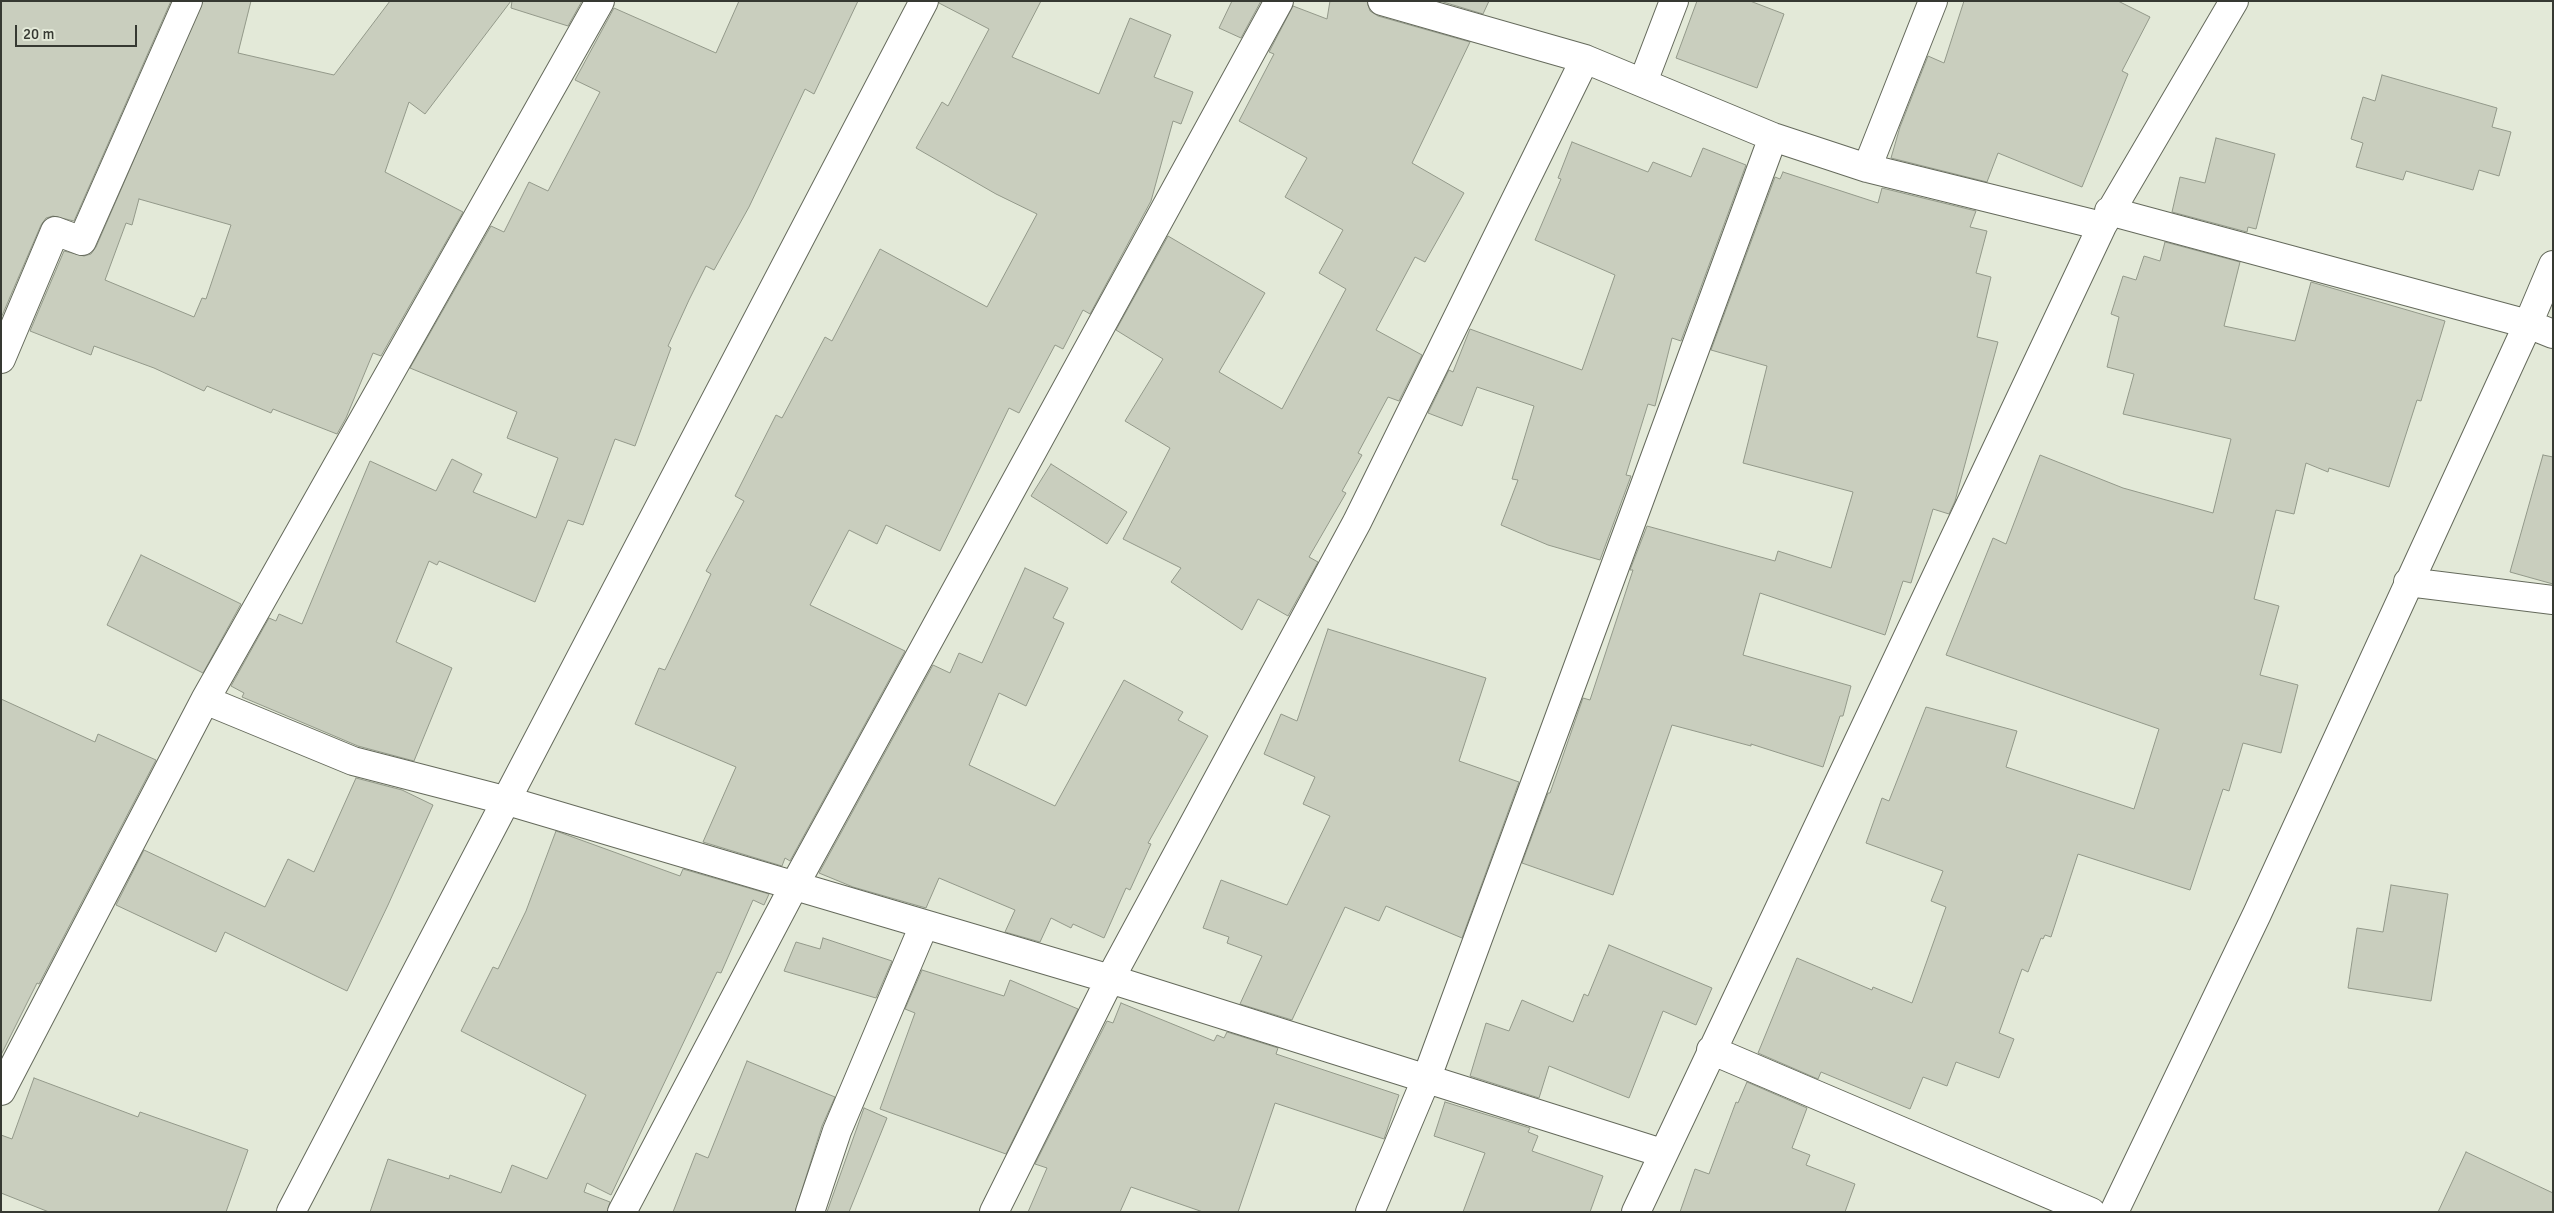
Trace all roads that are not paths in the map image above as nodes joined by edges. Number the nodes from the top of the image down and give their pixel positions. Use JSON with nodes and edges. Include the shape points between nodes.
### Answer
{"nodes":[{"id":1,"x":188,"y":1,"type":"edge"},
{"id":2,"x":600,"y":1,"type":"edge"},
{"id":3,"x":924,"y":1,"type":"edge"},
{"id":4,"x":1279,"y":1,"type":"edge"},
{"id":5,"x":1382,"y":1,"type":"edge"},
{"id":6,"x":1674,"y":1,"type":"edge"},
{"id":7,"x":1933,"y":1,"type":"edge"},
{"id":8,"x":2234,"y":1,"type":"edge"},
{"id":9,"x":1585,"y":59,"type":"junction"},
{"id":10,"x":1643,"y":82,"type":"junction"},
{"id":11,"x":1773,"y":137,"type":"junction"},
{"id":12,"x":1867,"y":168,"type":"junction"},
{"id":13,"x":2106,"y":218,"type":"junction"},
{"id":14,"x":2553,"y":265,"type":"edge"},
{"id":15,"x":2528,"y":324,"type":"junction"},
{"id":16,"x":2553,"y":334,"type":"edge"},
{"id":17,"x":1,"y":359,"type":"edge"},
{"id":18,"x":2408,"y":582,"type":"junction"},
{"id":19,"x":2553,"y":600,"type":"edge"},
{"id":20,"x":205,"y":700,"type":"junction"},
{"id":21,"x":508,"y":801,"type":"junction"},
{"id":22,"x":794,"y":886,"type":"junction"},
{"id":23,"x":924,"y":925,"type":"junction"},
{"id":24,"x":1110,"y":978,"type":"junction"},
{"id":25,"x":1711,"y":1050,"type":"junction"},
{"id":26,"x":1427,"y":1077,"type":"junction"},
{"id":27,"x":1,"y":1091,"type":"edge"},
{"id":28,"x":1662,"y":1153,"type":"junction"},
{"id":29,"x":290,"y":1212,"type":"edge"},
{"id":30,"x":622,"y":1212,"type":"edge"},
{"id":31,"x":810,"y":1212,"type":"edge"},
{"id":32,"x":994,"y":1212,"type":"edge"},
{"id":33,"x":1370,"y":1212,"type":"edge"},
{"id":34,"x":1636,"y":1212,"type":"edge"},
{"id":35,"x":2092,"y":1212,"type":"edge"},
{"id":36,"x":2114,"y":1212,"type":"edge"}],
"edges":[{"from":1,"to":17,"type":"street","via":[[82,241],[55,231]]},
{"from":2,"to":20,"type":"street"},
{"from":3,"to":21,"type":"street"},
{"from":4,"to":22,"type":"street"},
{"from":5,"to":9,"type":"street"},
{"from":6,"to":10,"type":"street"},
{"from":7,"to":12,"type":"street"},
{"from":8,"to":13,"type":"street"},
{"from":9,"to":10,"type":"street"},
{"from":9,"to":24,"type":"street","via":[[1358,522]]},
{"from":10,"to":11,"type":"street"},
{"from":11,"to":12,"type":"street"},
{"from":11,"to":26,"type":"street"},
{"from":12,"to":13,"type":"street"},
{"from":13,"to":15,"type":"street"},
{"from":13,"to":25,"type":"street"},
{"from":14,"to":15,"type":"street"},
{"from":15,"to":16,"type":"street"},
{"from":15,"to":18,"type":"street"},
{"from":18,"to":19,"type":"street"},
{"from":18,"to":36,"type":"street","via":[[2257,914]]},
{"from":20,"to":21,"type":"street","via":[[353,761]]},
{"from":20,"to":27,"type":"street"},
{"from":21,"to":22,"type":"street"},
{"from":21,"to":29,"type":"street"},
{"from":22,"to":23,"type":"street"},
{"from":22,"to":30,"type":"street"},
{"from":23,"to":24,"type":"street"},
{"from":23,"to":31,"type":"street","via":[[838,1131]]},
{"from":24,"to":26,"type":"street"},
{"from":24,"to":32,"type":"street"},
{"from":25,"to":28,"type":"street"},
{"from":25,"to":35,"type":"street"},
{"from":26,"to":28,"type":"street"},
{"from":26,"to":33,"type":"street"},
{"from":28,"to":34,"type":"street"}]}
